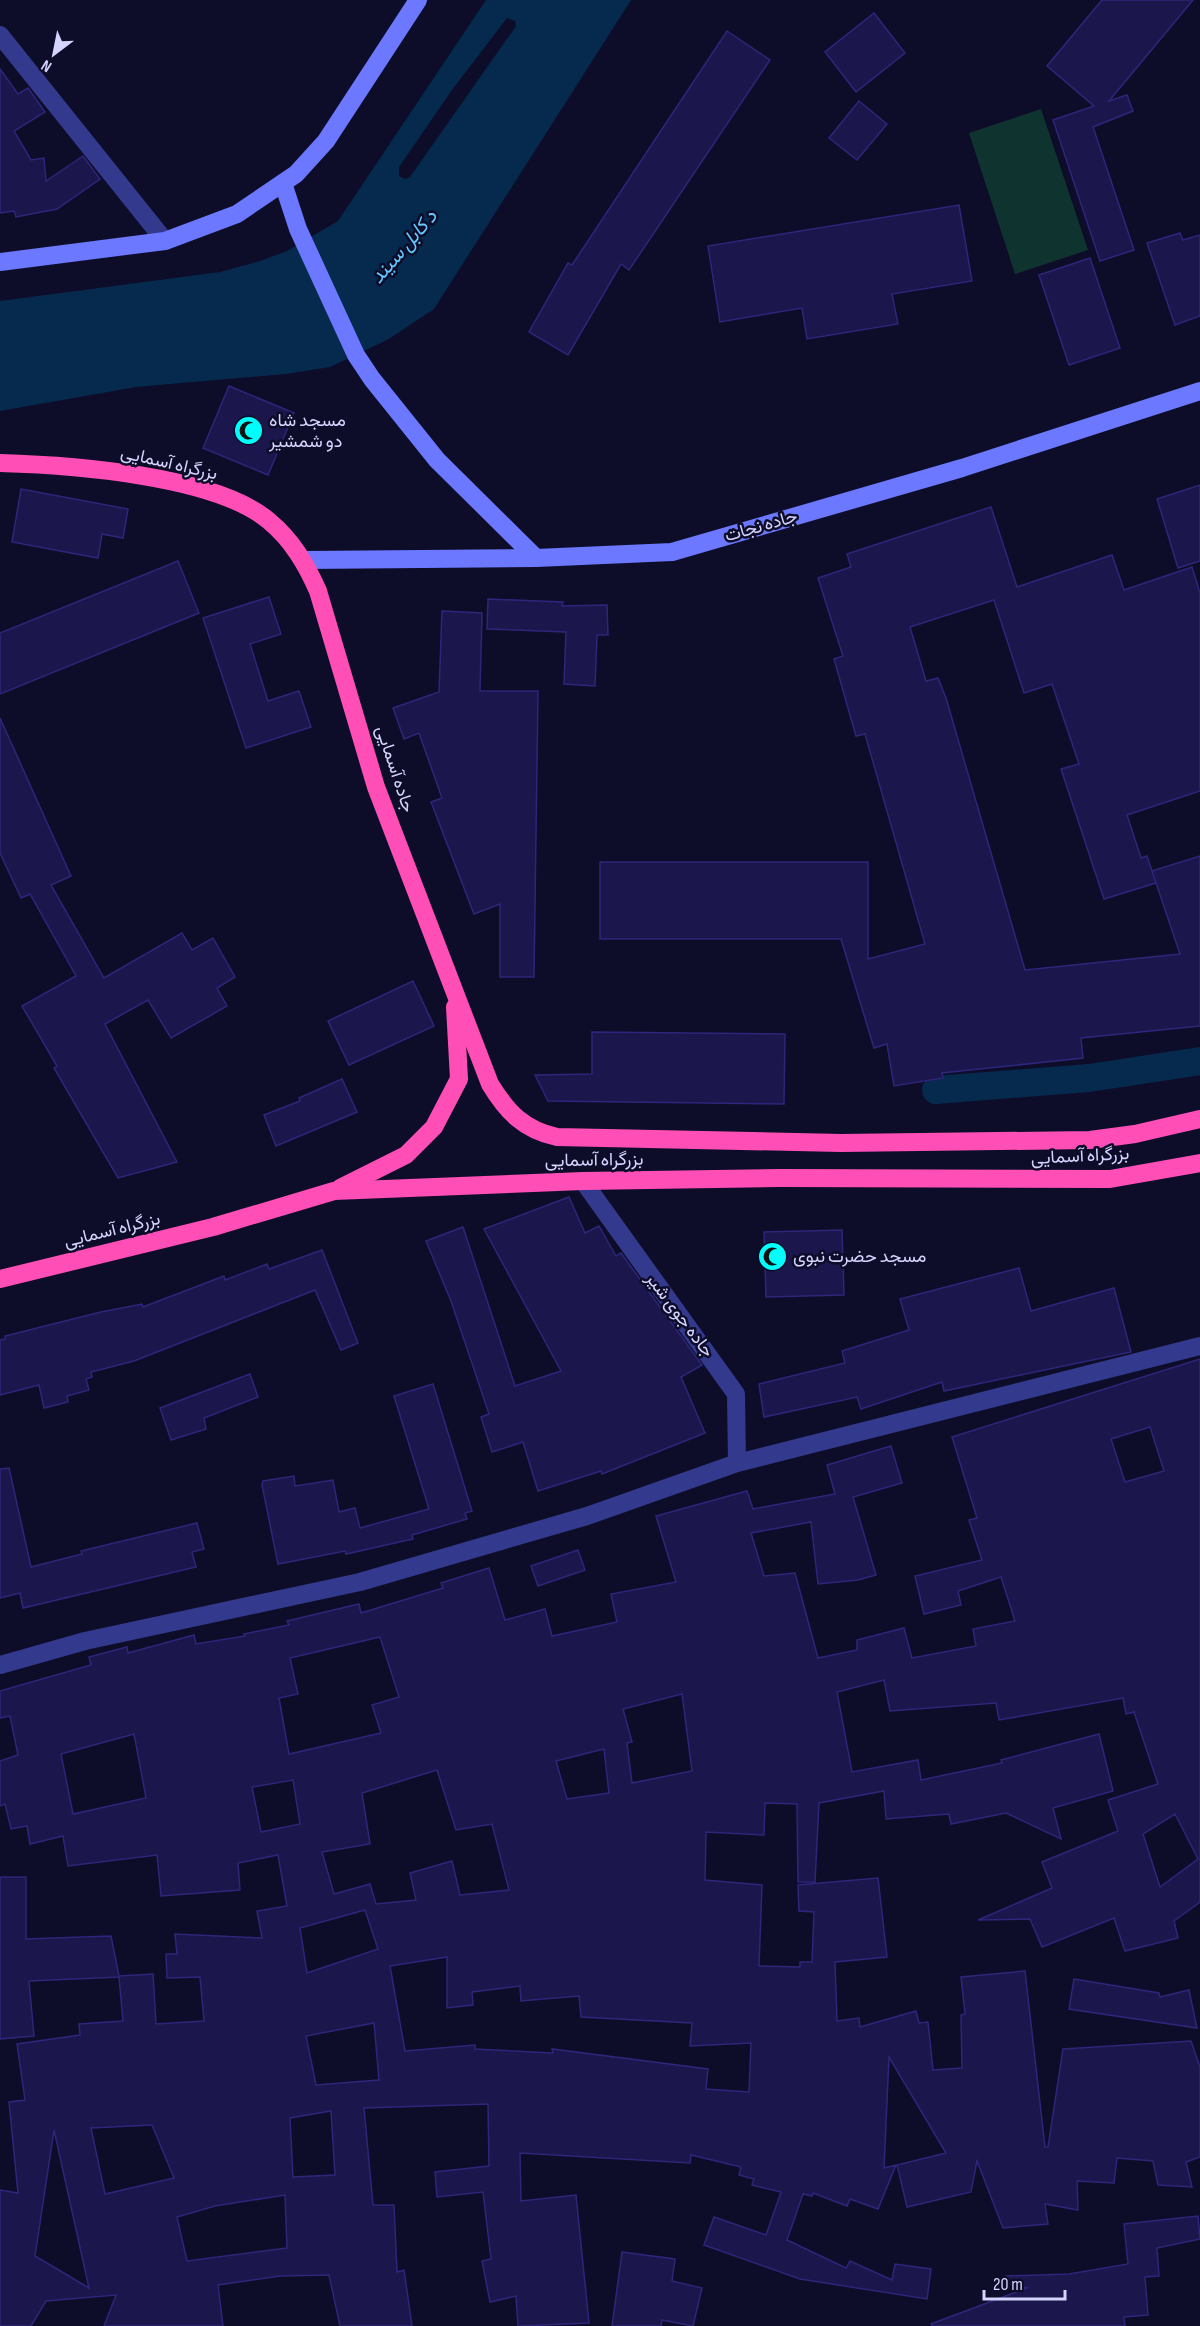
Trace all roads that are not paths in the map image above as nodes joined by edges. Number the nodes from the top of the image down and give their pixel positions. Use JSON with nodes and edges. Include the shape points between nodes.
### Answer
{"nodes":[{"id":1,"x":418,"y":0,"type":"edge"},
{"id":2,"x":0,"y":35,"type":"edge"},
{"id":3,"x":283,"y":183,"type":"junction"},
{"id":4,"x":165,"y":241,"type":"junction"},
{"id":5,"x":0,"y":262,"type":"edge"},
{"id":6,"x":1200,"y":392,"type":"edge"},
{"id":7,"x":0,"y":463,"type":"edge"},
{"id":8,"x":536,"y":558,"type":"junction"},
{"id":9,"x":305,"y":560,"type":"junction"},
{"id":10,"x":454,"y":987,"type":"junction"},
{"id":11,"x":1200,"y":1119,"type":"edge"},
{"id":12,"x":1200,"y":1163,"type":"edge"},
{"id":13,"x":584,"y":1181,"type":"junction"},
{"id":14,"x":334,"y":1191,"type":"junction"},
{"id":15,"x":0,"y":1279,"type":"edge"},
{"id":16,"x":1200,"y":1346,"type":"edge"},
{"id":17,"x":737,"y":1463,"type":"junction"},
{"id":18,"x":0,"y":1665,"type":"edge"}],
"edges":[{"from":1,"to":3,"type":"main road","via":[[326,141]]},
{"from":2,"to":4,"type":"street"},
{"from":3,"to":4,"type":"main road","via":[[237,214]]},
{"from":3,"to":8,"type":"main road","via":[[298,229],[356,355],[372,380],[437,460]]},
{"from":4,"to":5,"type":"main road"},
{"from":6,"to":8,"type":"main road","name":"جاده نجات","via":[[962,468],[672,552]]},
{"from":7,"to":9,"type":"highway","name":"بزرگراه آسمایی","via":[[107,470],[189,486],[232,500],[268,520]]},
{"from":8,"to":9,"type":"main road","name":"جاده نجات"},
{"from":9,"to":10,"type":"highway","name":"جاده آسمایی","via":[[318,591],[376,787]]},
{"from":10,"to":11,"type":"highway","name":"بزرگراه آسمایی","via":[[490,1084],[503,1107],[536,1132],[556,1137],[841,1143],[1090,1140]]},
{"from":10,"to":14,"type":"highway","via":[[459,1079],[435,1127],[406,1155]]},
{"from":12,"to":13,"type":"highway","name":"بزرگراه آسمایی","via":[[1110,1179]]},
{"from":13,"to":14,"type":"highway","name":"بزرگراه آسمایی"},
{"from":13,"to":17,"type":"street","name":"جاده جوی شیر","via":[[736,1394]]},
{"from":14,"to":15,"type":"highway","name":"بزرگراه آسمایی","via":[[213,1227]]},
{"from":16,"to":17,"type":"street"},
{"from":17,"to":18,"type":"street","via":[[587,1516],[360,1582],[85,1641]]}]}
